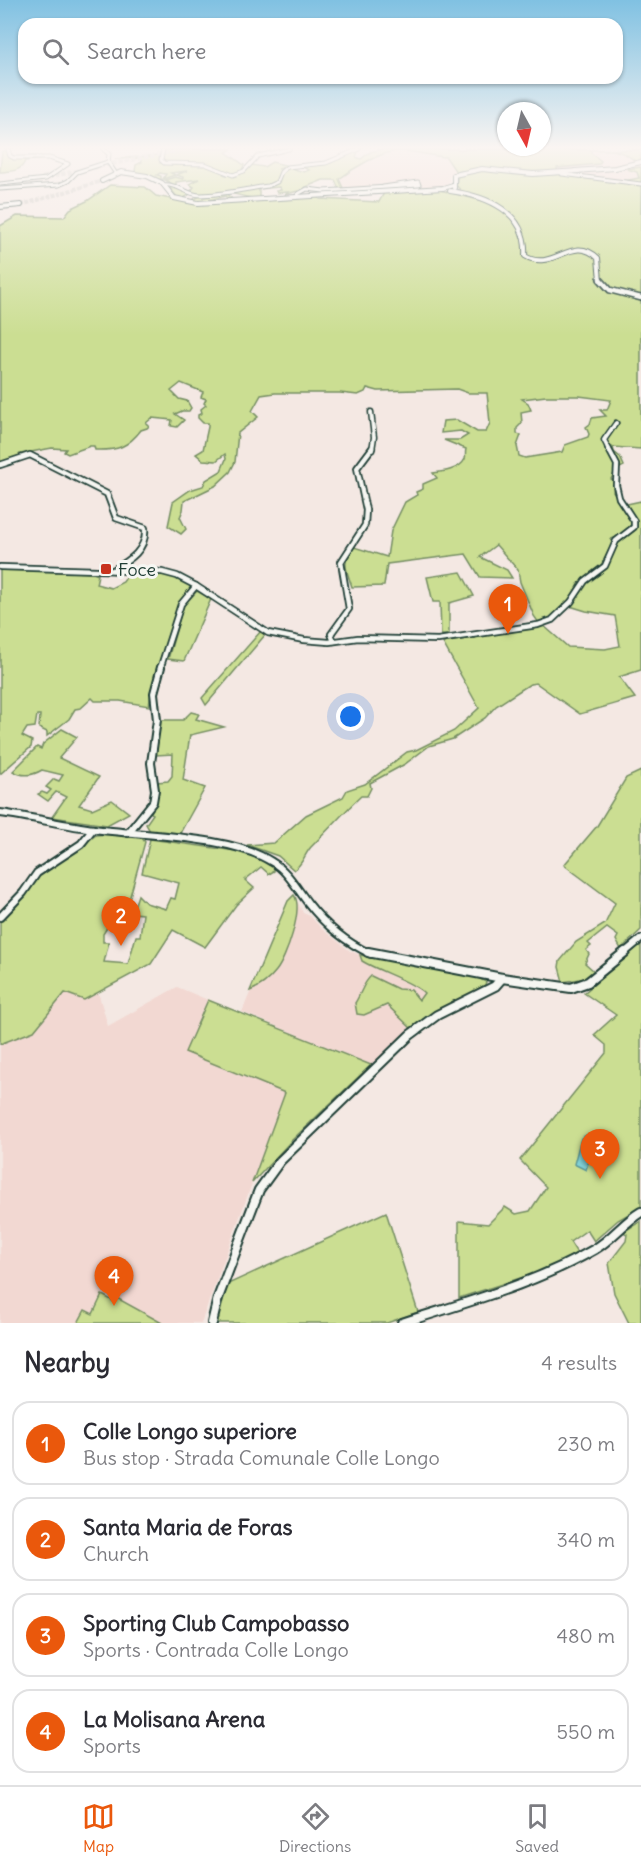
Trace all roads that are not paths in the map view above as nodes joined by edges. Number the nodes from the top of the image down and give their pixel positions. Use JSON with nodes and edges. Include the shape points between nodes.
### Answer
{"nodes":[{"id":1,"x":506,"y":211,"type":"edge"},
{"id":2,"x":641,"y":298,"type":"edge"},
{"id":3,"x":371,"y":412,"type":"dead end"},
{"id":4,"x":616,"y":423,"type":"dead end"},
{"id":5,"x":0,"y":465,"type":"edge"},
{"id":6,"x":0,"y":567,"type":"edge"},
{"id":7,"x":112,"y":570,"type":"junction"},
{"id":8,"x":196,"y":586,"type":"junction"},
{"id":9,"x":334,"y":641,"type":"junction"},
{"id":10,"x":0,"y":813,"type":"edge"},
{"id":11,"x":93,"y":829,"type":"junction"},
{"id":12,"x":128,"y":833,"type":"junction"},
{"id":13,"x":0,"y":916,"type":"edge"},
{"id":14,"x":641,"y":939,"type":"edge"},
{"id":15,"x":502,"y":978,"type":"junction"},
{"id":16,"x":641,"y":1212,"type":"edge"},
{"id":17,"x":212,"y":1323,"type":"edge"},
{"id":18,"x":402,"y":1323,"type":"edge"}],
"edges":[{"from":1,"to":2,"type":"main road","via":[[525,238],[528,260],[543,262],[572,249],[590,251],[598,258],[602,284],[615,292]]},
{"from":3,"to":9,"type":"street","via":[[375,442],[357,468],[356,476],[364,496],[365,524],[341,562],[349,609],[331,634]]},
{"from":4,"to":9,"type":"street","via":[[604,440],[617,465],[619,498],[634,527],[616,541],[605,566],[585,581],[552,620],[496,633],[438,640]]},
{"from":5,"to":7,"type":"street","via":[[30,455],[107,494],[116,518],[145,528],[145,540],[139,551]]},
{"from":6,"to":7,"type":"street"},
{"from":7,"to":8,"type":"street","via":[[162,572]]},
{"from":8,"to":9,"type":"street","via":[[268,633]]},
{"from":8,"to":12,"type":"street","via":[[181,604],[155,685],[153,802]]},
{"from":10,"to":11,"type":"street"},
{"from":11,"to":12,"type":"street"},
{"from":11,"to":13,"type":"street","via":[[81,844],[37,873]]},
{"from":12,"to":15,"type":"street","via":[[259,854],[285,872],[319,916],[354,946],[371,954]]},
{"from":14,"to":15,"type":"street","via":[[588,982],[570,988]]},
{"from":15,"to":17,"type":"street","via":[[495,986],[437,1015],[410,1035],[280,1161],[259,1190]]},
{"from":16,"to":18,"type":"street","via":[[598,1248],[552,1271]]}]}
